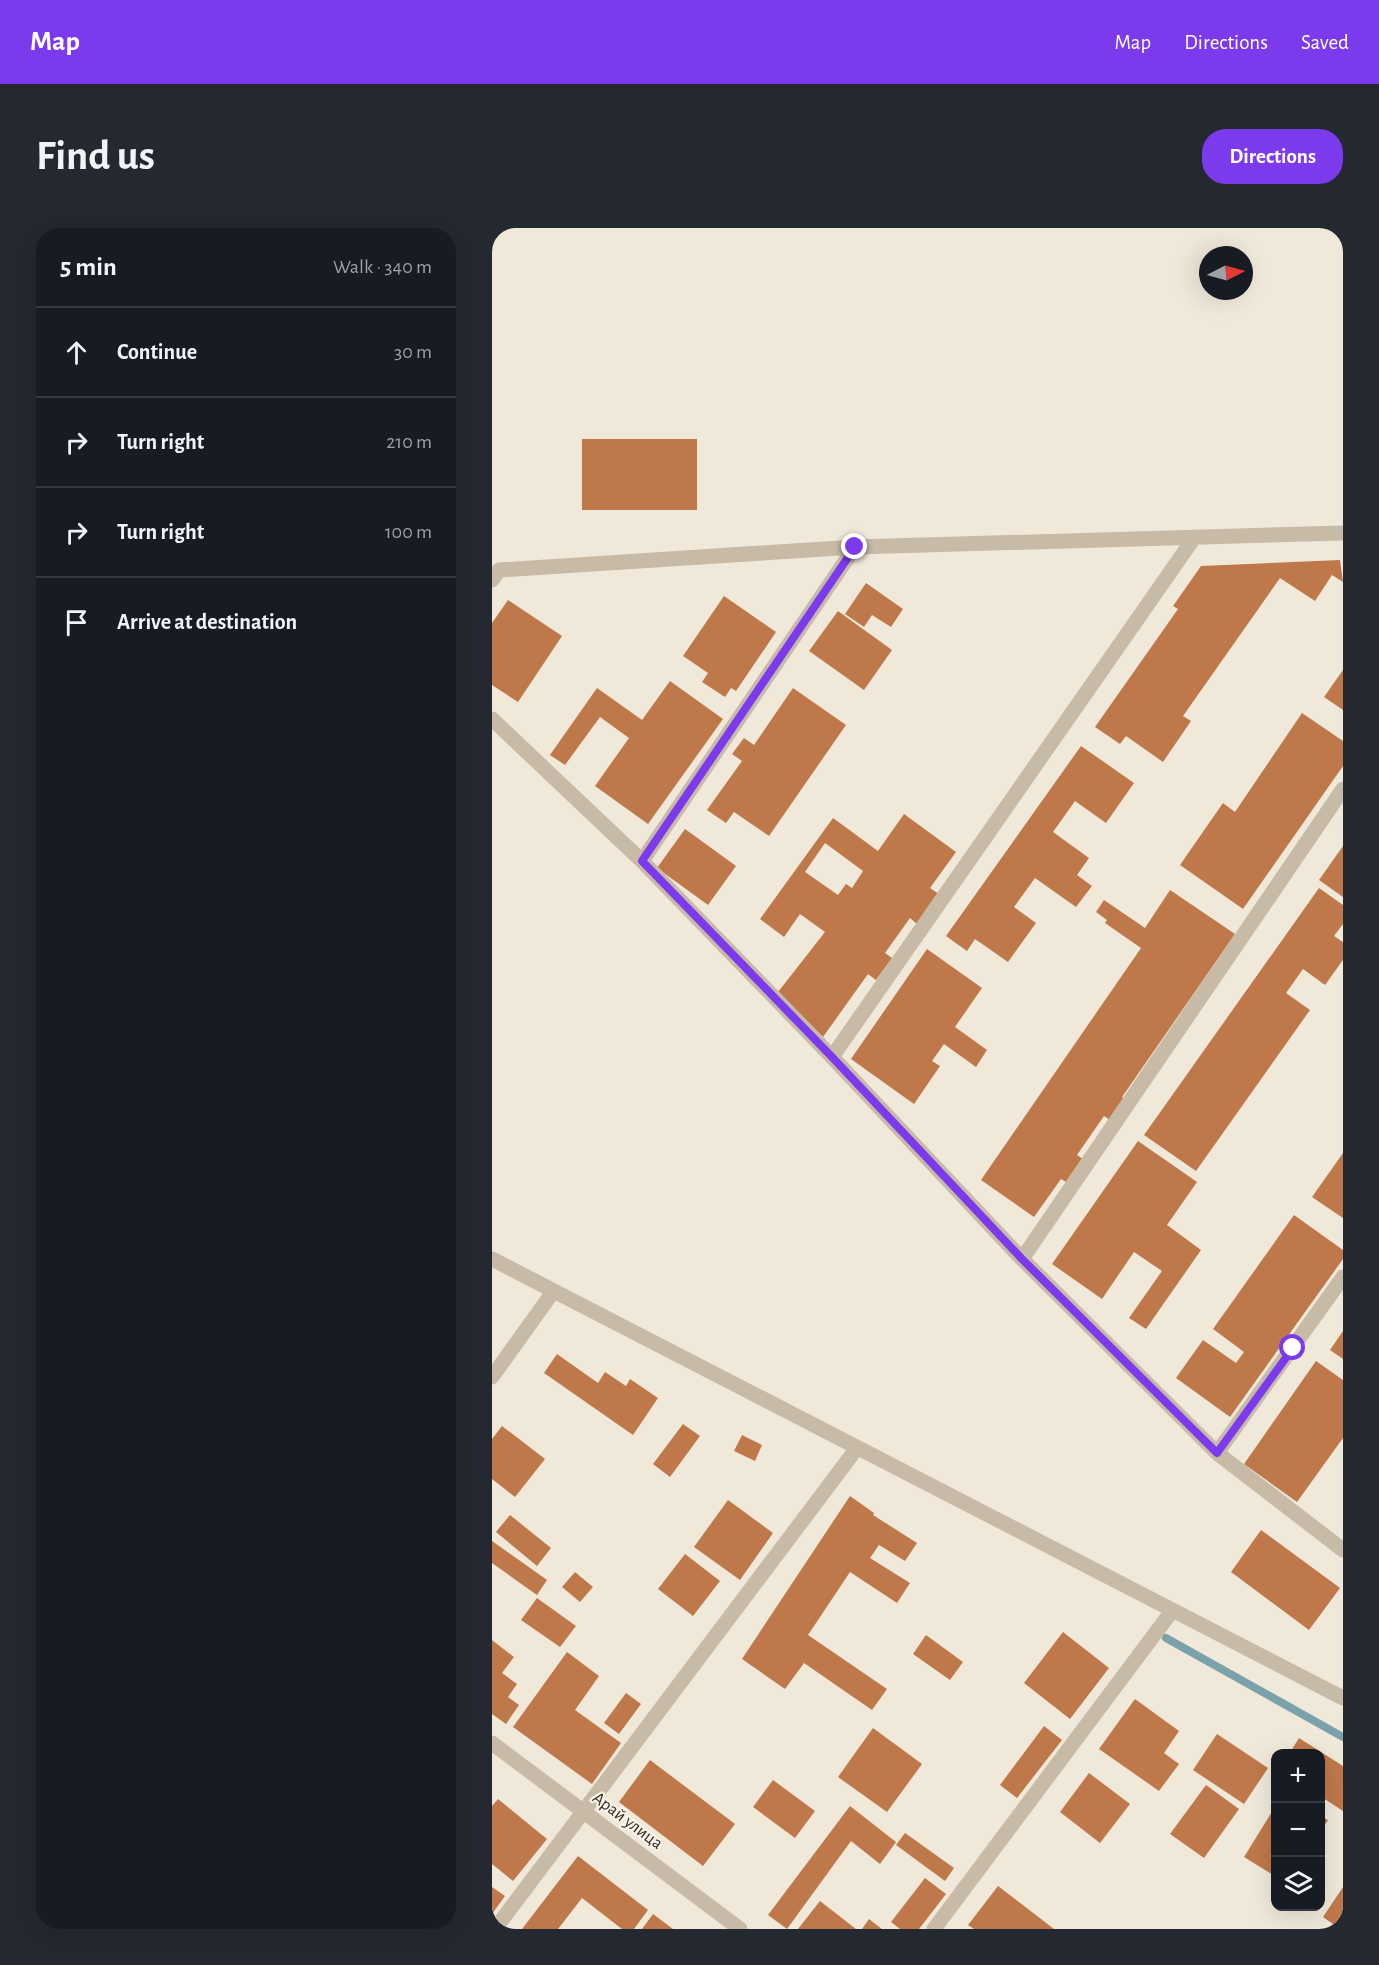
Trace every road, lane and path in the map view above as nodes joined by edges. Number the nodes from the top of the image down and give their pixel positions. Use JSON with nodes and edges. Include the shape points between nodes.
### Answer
{"nodes":[{"id":1,"x":1343,"y":533,"type":"edge"},
{"id":2,"x":1194,"y":538,"type":"junction"},
{"id":3,"x":855,"y":547,"type":"junction"},
{"id":4,"x":492,"y":580,"type":"edge"},
{"id":5,"x":492,"y":718,"type":"edge"},
{"id":6,"x":1343,"y":789,"type":"edge"},
{"id":7,"x":642,"y":861,"type":"junction"},
{"id":8,"x":832,"y":1057,"type":"junction"},
{"id":9,"x":492,"y":1259,"type":"edge"},
{"id":10,"x":1022,"y":1259,"type":"junction"},
{"id":11,"x":1343,"y":1277,"type":"edge"},
{"id":12,"x":554,"y":1292,"type":"junction"},
{"id":13,"x":492,"y":1377,"type":"edge"},
{"id":14,"x":857,"y":1448,"type":"junction"},
{"id":15,"x":1217,"y":1453,"type":"junction"},
{"id":16,"x":1343,"y":1550,"type":"edge"},
{"id":17,"x":1172,"y":1611,"type":"junction"},
{"id":18,"x":1343,"y":1698,"type":"edge"},
{"id":19,"x":492,"y":1743,"type":"edge"},
{"id":20,"x":585,"y":1811,"type":"junction"},
{"id":21,"x":495,"y":1929,"type":"edge"},
{"id":22,"x":740,"y":1929,"type":"edge"},
{"id":23,"x":934,"y":1929,"type":"edge"}],
"edges":[{"from":1,"to":2,"type":"street"},
{"from":2,"to":3,"type":"street"},
{"from":2,"to":8,"type":"street"},
{"from":3,"to":4,"type":"street","via":[[499,570]]},
{"from":3,"to":7,"type":"street"},
{"from":5,"to":7,"type":"street"},
{"from":6,"to":10,"type":"street"},
{"from":7,"to":8,"type":"street"},
{"from":8,"to":10,"type":"street"},
{"from":9,"to":12,"type":"street"},
{"from":10,"to":15,"type":"street"},
{"from":11,"to":15,"type":"street"},
{"from":12,"to":13,"type":"street"},
{"from":12,"to":14,"type":"street"},
{"from":14,"to":17,"type":"street"},
{"from":14,"to":20,"type":"street"},
{"from":15,"to":16,"type":"street"},
{"from":17,"to":18,"type":"street"},
{"from":17,"to":23,"type":"street"},
{"from":19,"to":20,"type":"street","name":"Арай улица"},
{"from":20,"to":21,"type":"street"},
{"from":20,"to":22,"type":"street","name":"Арай улица"}]}
